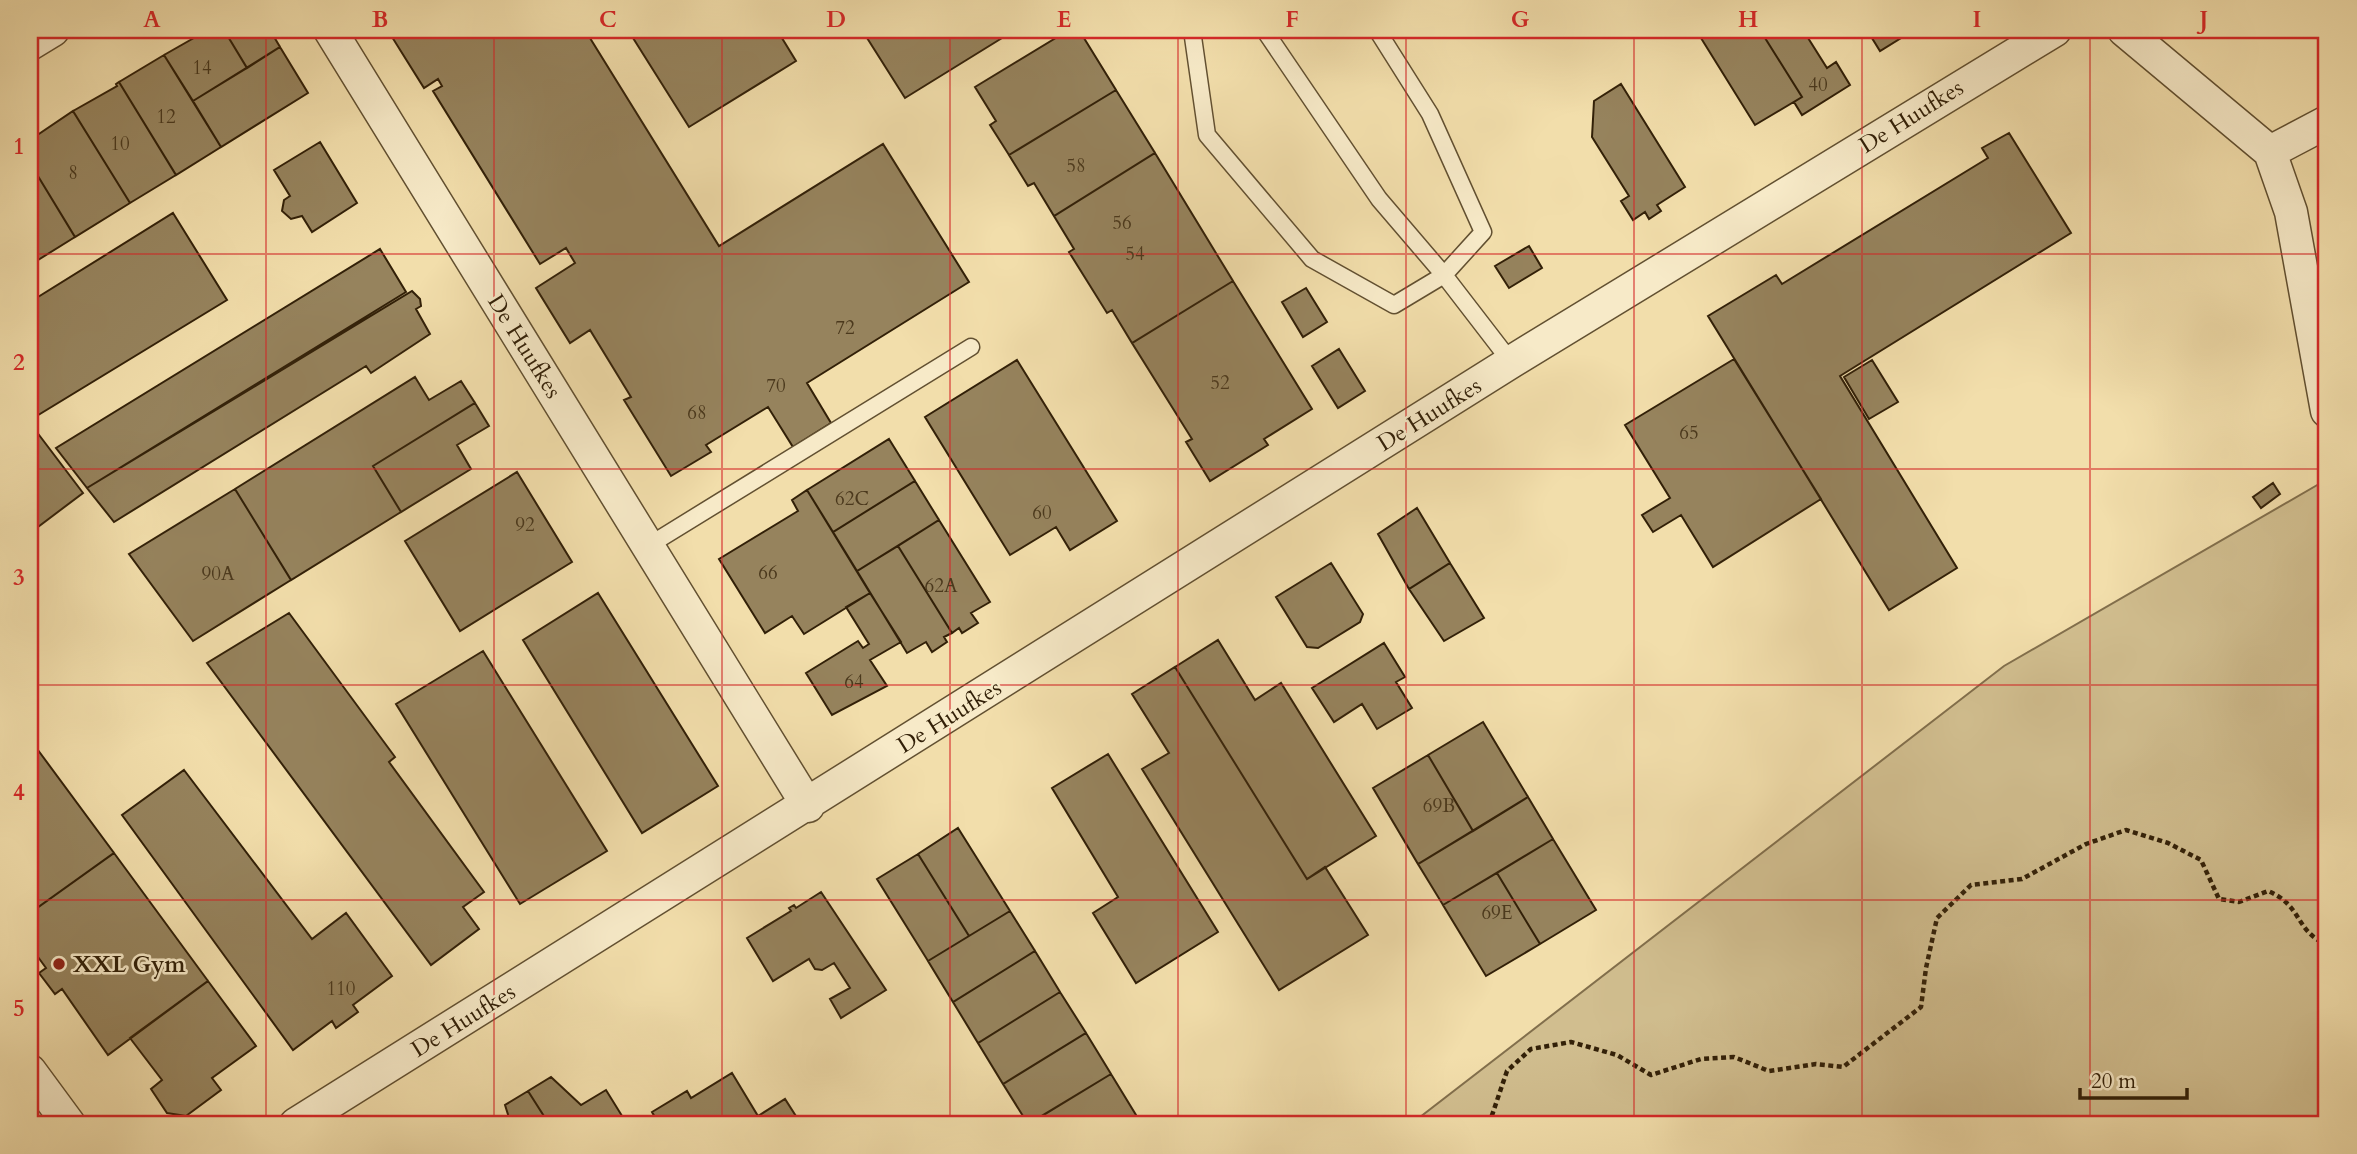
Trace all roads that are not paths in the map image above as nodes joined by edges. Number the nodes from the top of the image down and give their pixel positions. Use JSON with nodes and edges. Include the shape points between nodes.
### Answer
{"nodes":[{"id":1,"x":53,"y":30,"type":"edge"},
{"id":2,"x":330,"y":30,"type":"edge"},
{"id":3,"x":1192,"y":30,"type":"edge"},
{"id":4,"x":1377,"y":30,"type":"edge"},
{"id":5,"x":2055,"y":30,"type":"edge"},
{"id":6,"x":2124,"y":30,"type":"edge"},
{"id":7,"x":1268,"y":34,"type":"dead end"},
{"id":8,"x":30,"y":44,"type":"edge"},
{"id":9,"x":2327,"y":122,"type":"edge"},
{"id":10,"x":2270,"y":152,"type":"junction"},
{"id":11,"x":1444,"y":275,"type":"junction"},
{"id":12,"x":971,"y":347,"type":"dead end"},
{"id":13,"x":1511,"y":362,"type":"junction"},
{"id":14,"x":2327,"y":411,"type":"edge"},
{"id":15,"x":648,"y":545,"type":"junction"},
{"id":16,"x":807,"y":806,"type":"junction"},
{"id":17,"x":30,"y":1071,"type":"edge"},
{"id":18,"x":69,"y":1124,"type":"edge"},
{"id":19,"x":296,"y":1124,"type":"edge"}],
"edges":[{"from":1,"to":8,"type":"street"},
{"from":2,"to":15,"type":"street","name":"De Huufkes"},
{"from":3,"to":11,"type":"lane","via":[[1208,135],[1312,259],[1394,305]]},
{"from":4,"to":11,"type":"lane","via":[[1430,114],[1483,232]]},
{"from":5,"to":13,"type":"street","name":"De Huufkes"},
{"from":6,"to":10,"type":"street"},
{"from":7,"to":11,"type":"lane","via":[[1379,199]]},
{"from":9,"to":10,"type":"street"},
{"from":10,"to":14,"type":"street","via":[[2291,212]]},
{"from":11,"to":13,"type":"lane"},
{"from":12,"to":15,"type":"lane"},
{"from":13,"to":16,"type":"street","name":"De Huufkes"},
{"from":15,"to":16,"type":"street","name":"De Huufkes"},
{"from":16,"to":19,"type":"street","name":"De Huufkes"},
{"from":17,"to":18,"type":"street"}]}
